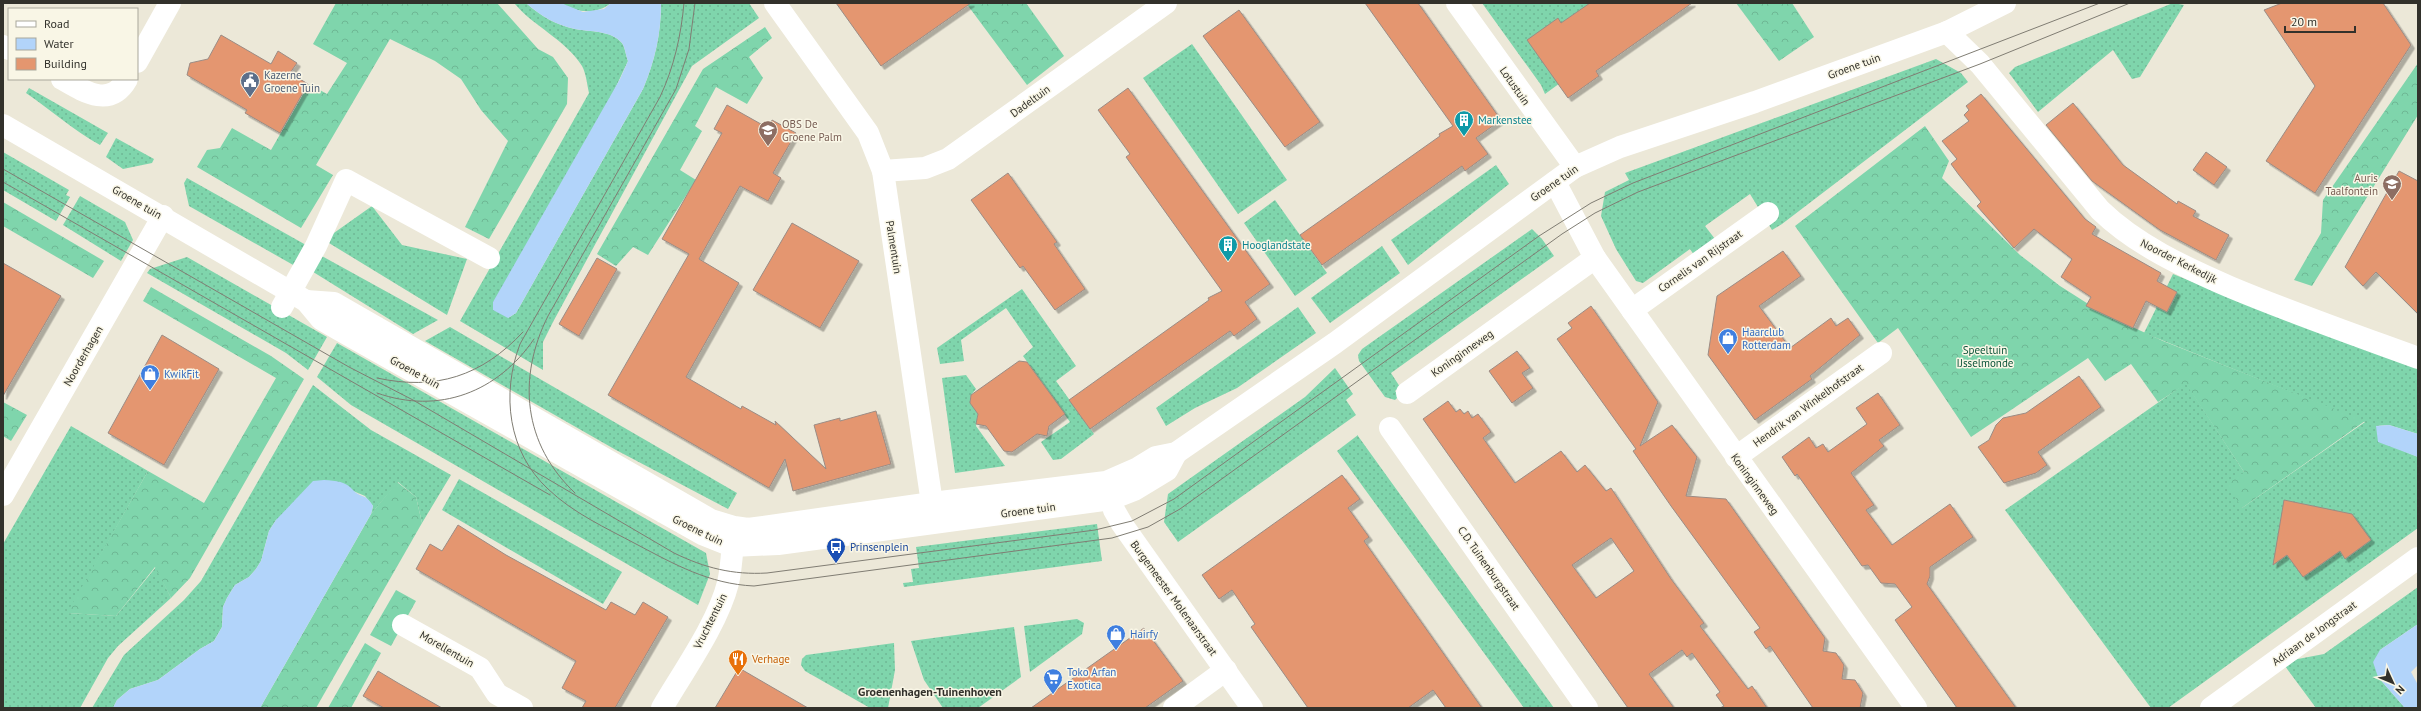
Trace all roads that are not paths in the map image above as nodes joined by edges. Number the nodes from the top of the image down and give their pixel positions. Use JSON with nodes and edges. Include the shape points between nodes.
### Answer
{"nodes":[{"id":1,"x":170,"y":3,"type":"edge"},
{"id":2,"x":775,"y":3,"type":"edge"},
{"id":3,"x":1166,"y":3,"type":"edge"},
{"id":4,"x":1456,"y":3,"type":"edge"},
{"id":5,"x":2005,"y":3,"type":"edge"},
{"id":6,"x":1955,"y":38,"type":"junction"},
{"id":7,"x":138,"y":60,"type":"edge"},
{"id":8,"x":64,"y":80,"type":"edge"},
{"id":9,"x":126,"y":80,"type":"edge"},
{"id":10,"x":3,"y":125,"type":"edge"},
{"id":11,"x":1575,"y":168,"type":"junction"},
{"id":12,"x":883,"y":171,"type":"junction"},
{"id":13,"x":1555,"y":182,"type":"junction"},
{"id":14,"x":1768,"y":213,"type":"dead end"},
{"id":15,"x":163,"y":216,"type":"junction"},
{"id":16,"x":489,"y":258,"type":"dead end"},
{"id":17,"x":1595,"y":258,"type":"junction"},
{"id":18,"x":293,"y":300,"type":"junction"},
{"id":19,"x":1632,"y":310,"type":"junction"},
{"id":20,"x":1881,"y":353,"type":"dead end"},
{"id":21,"x":2418,"y":358,"type":"edge"},
{"id":22,"x":1407,"y":392,"type":"dead end"},
{"id":23,"x":1390,"y":428,"type":"dead end"},
{"id":24,"x":1736,"y":457,"type":"junction"},
{"id":25,"x":1108,"y":490,"type":"junction"},
{"id":26,"x":3,"y":495,"type":"edge"},
{"id":27,"x":933,"y":512,"type":"junction"},
{"id":28,"x":733,"y":536,"type":"junction"},
{"id":29,"x":2418,"y":558,"type":"edge"},
{"id":30,"x":403,"y":625,"type":"dead end"},
{"id":31,"x":1226,"y":670,"type":"junction"},
{"id":32,"x":1584,"y":707,"type":"edge"},
{"id":33,"x":522,"y":708,"type":"edge"},
{"id":34,"x":662,"y":708,"type":"edge"},
{"id":35,"x":1174,"y":708,"type":"edge"},
{"id":36,"x":1252,"y":708,"type":"edge"},
{"id":37,"x":1916,"y":708,"type":"edge"},
{"id":38,"x":2211,"y":708,"type":"edge"}],
"edges":[{"from":1,"to":7,"type":"street"},
{"from":2,"to":12,"type":"street","name":"Palmentuin","via":[[868,134]]},
{"from":3,"to":12,"type":"street","name":"Dadeltuin","via":[[948,159],[925,168]]},
{"from":4,"to":11,"type":"street","name":"Lotustuin"},
{"from":5,"to":6,"type":"street","name":"Groene tuin"},
{"from":6,"to":11,"type":"street","name":"Groene tuin","via":[[1620,147]]},
{"from":6,"to":21,"type":"street","name":"Noorder Kerkedijk","via":[[2100,210],[2135,238],[2193,271],[2273,305]]},
{"from":8,"to":9,"type":"street","via":[[92,96],[108,96]]},
{"from":10,"to":15,"type":"street","name":"Groene tuin"},
{"from":11,"to":13,"type":"street","name":"Groene tuin"},
{"from":12,"to":27,"type":"street","name":"Palmentuin"},
{"from":13,"to":17,"type":"street","name":"Koninginneweg"},
{"from":13,"to":25,"type":"street","name":"Groene tuin","via":[[1335,343],[1176,452],[1167,470],[1134,490]]},
{"from":14,"to":19,"type":"street","name":"Cornelis van Rijstraat"},
{"from":15,"to":18,"type":"street","name":"Groene tuin"},
{"from":15,"to":26,"type":"street","name":"Noorderhagen"},
{"from":16,"to":18,"type":"street","via":[[346,180]]},
{"from":17,"to":19,"type":"street","name":"Koninginneweg"},
{"from":17,"to":22,"type":"street","name":"Koninginneweg"},
{"from":18,"to":28,"type":"street","name":"Groene tuin","via":[[338,329],[702,534]]},
{"from":19,"to":24,"type":"street","name":"Koninginneweg"},
{"from":20,"to":24,"type":"street","name":"Hendrik van Winkelhofstraat"},
{"from":23,"to":32,"type":"street","name":"C.D. Tuinenburgstraat"},
{"from":24,"to":37,"type":"street","name":"Koninginneweg"},
{"from":25,"to":27,"type":"street","name":"Groene tuin"},
{"from":25,"to":31,"type":"street","name":"Burgemeester Molenaarstraat","via":[[1122,524]]},
{"from":27,"to":28,"type":"street","name":"Groene tuin","via":[[748,529]]},
{"from":28,"to":34,"type":"street","name":"Vruchtentuin","via":[[730,573],[722,598]]},
{"from":29,"to":38,"type":"street","name":"Adriaan de Jongstraat"},
{"from":30,"to":33,"type":"street","name":"Morellentuin","via":[[480,668],[497,694]]},
{"from":31,"to":35,"type":"street"},
{"from":31,"to":36,"type":"street","name":"Burgemeester Molenaarstraat"}]}
